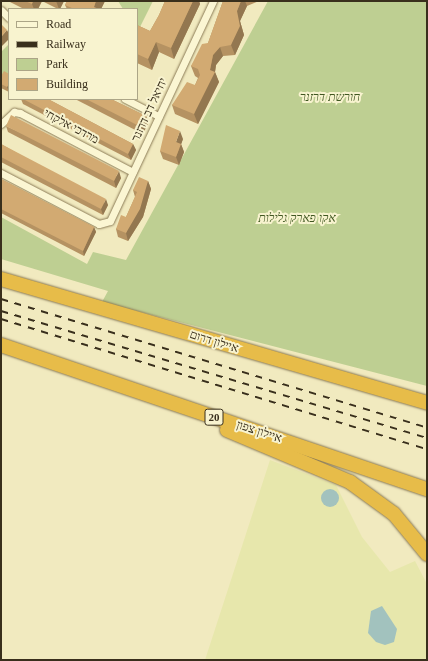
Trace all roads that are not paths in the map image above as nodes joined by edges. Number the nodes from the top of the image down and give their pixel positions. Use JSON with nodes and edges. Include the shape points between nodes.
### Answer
{"nodes":[{"id":1,"x":213,"y":1,"type":"edge"},
{"id":2,"x":127,"y":100,"type":"edge"},
{"id":3,"x":159,"y":116,"type":"junction"},
{"id":4,"x":1,"y":124,"type":"edge"},
{"id":5,"x":133,"y":172,"type":"junction"},
{"id":6,"x":1,"y":173,"type":"edge"},
{"id":7,"x":1,"y":279,"type":"edge"},
{"id":8,"x":1,"y":344,"type":"edge"},
{"id":9,"x":129,"y":390,"type":"junction"},
{"id":10,"x":427,"y":403,"type":"edge"},
{"id":11,"x":427,"y":489,"type":"edge"},
{"id":12,"x":427,"y":554,"type":"edge"}],
"edges":[{"from":1,"to":3,"type":"street","name":"יחיאל דב דרזנר"},
{"from":2,"to":3,"type":"street"},
{"from":3,"to":5,"type":"street","name":"יחיאל דב דרזנר"},
{"from":4,"to":5,"type":"street","name":"מרדכי אלקחי","via":[[14,112],[20,113]]},
{"from":5,"to":6,"type":"street","name":"יחיאל דב דרזנר","via":[[110,221],[104,225]]},
{"from":7,"to":10,"type":"highway","name":"איילון דרום"},
{"from":8,"to":9,"type":"highway","name":"איילון צפון","number":"20"},
{"from":9,"to":11,"type":"highway","name":"איילון צפון","number":"20"},
{"from":9,"to":12,"type":"highway","via":[[350,482],[394,514]]}]}
